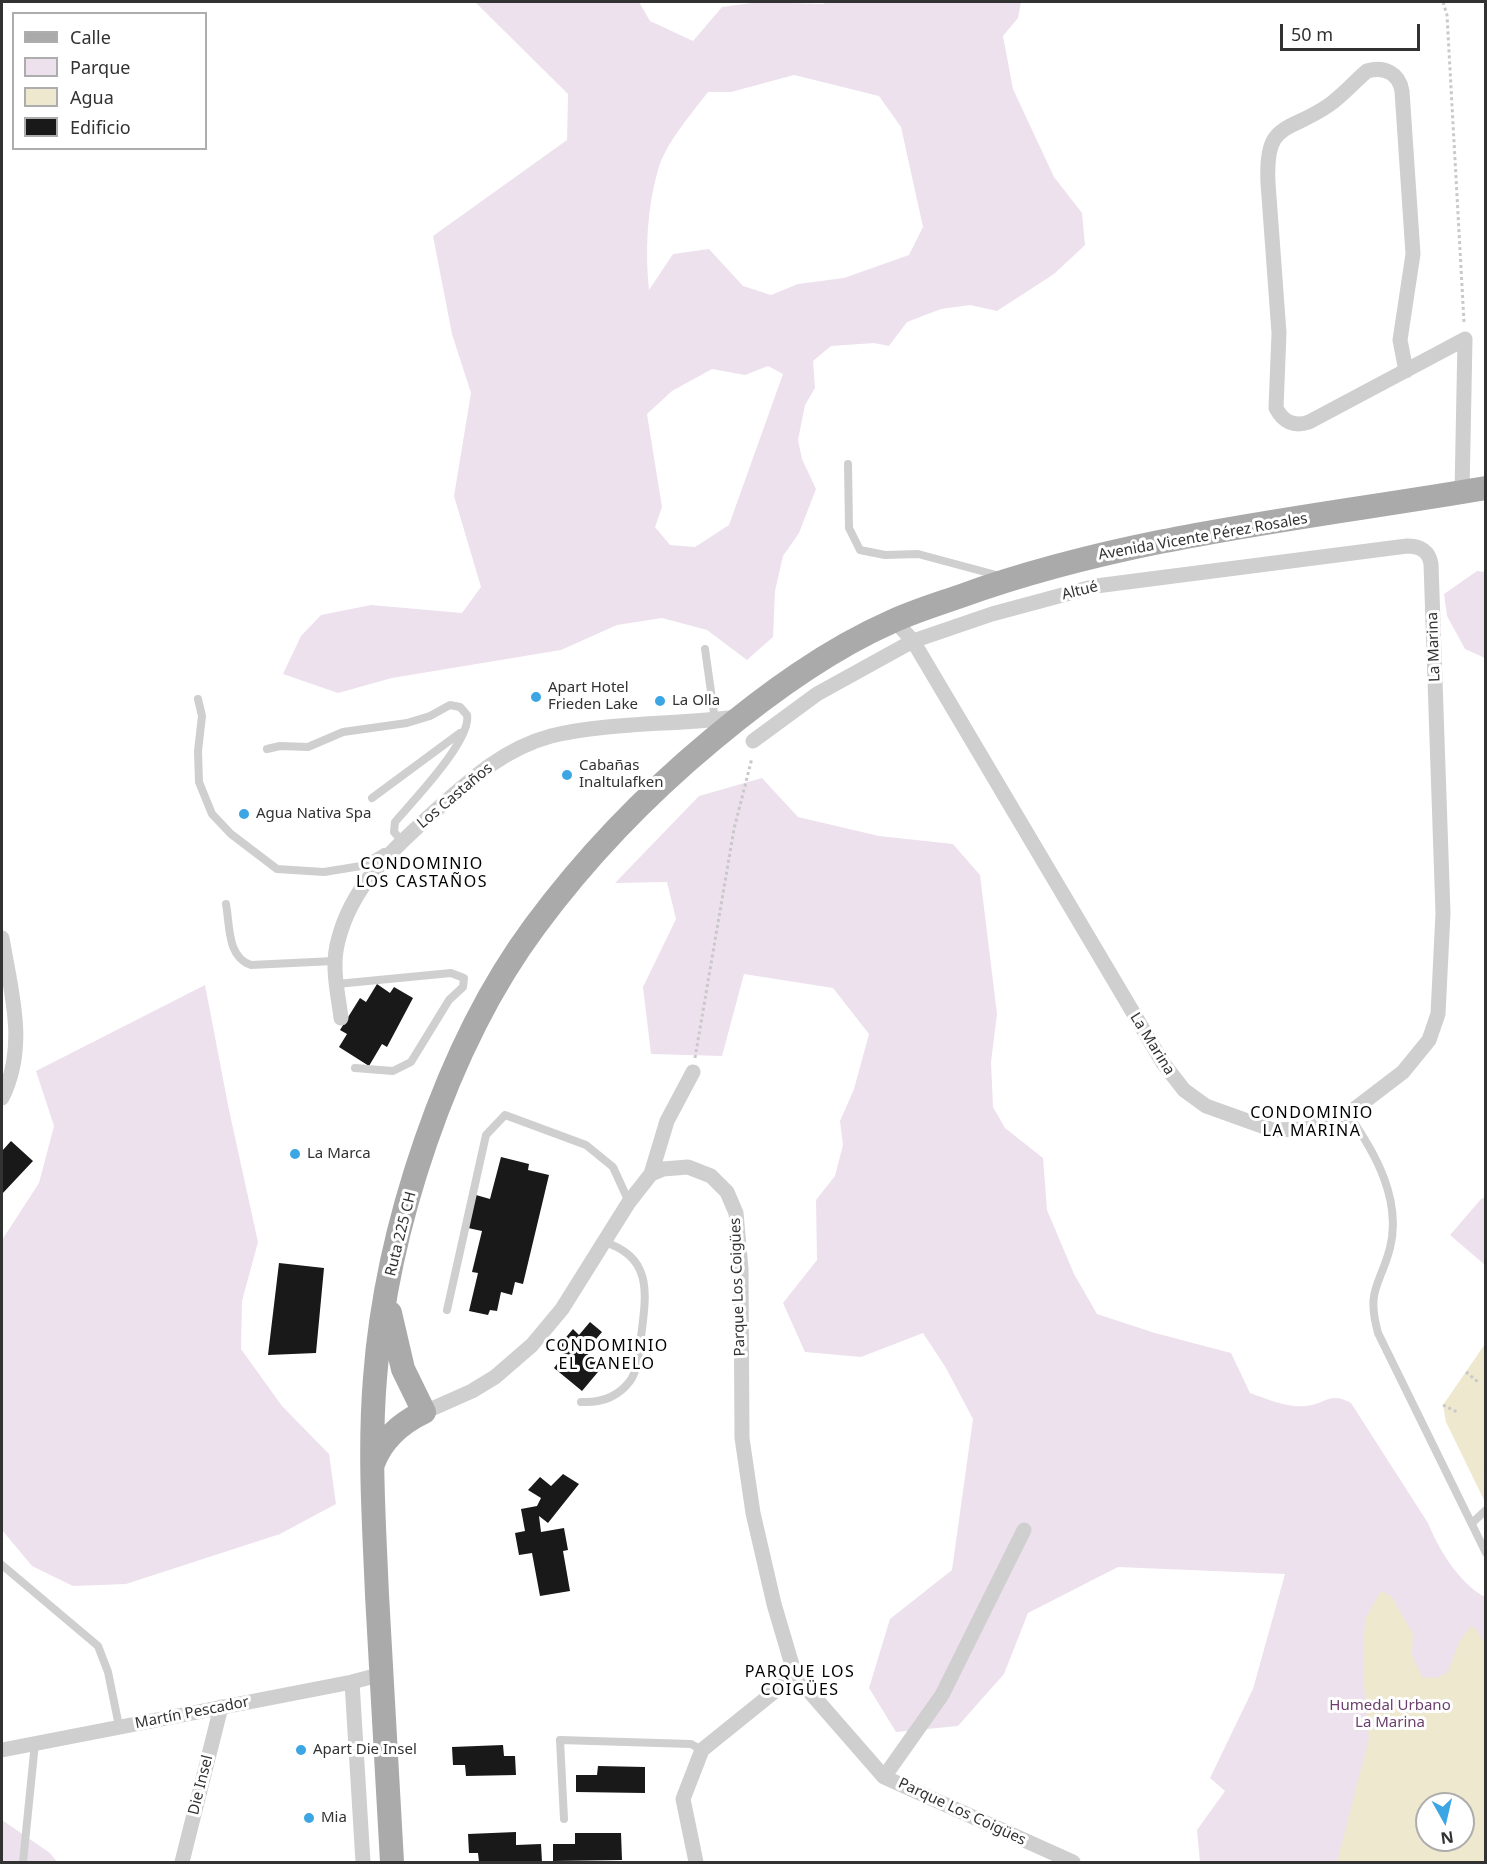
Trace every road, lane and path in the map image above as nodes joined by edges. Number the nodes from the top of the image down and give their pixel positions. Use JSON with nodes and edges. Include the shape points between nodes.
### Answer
{"nodes":[{"id":1,"x":1443,"y":2,"type":"edge"},
{"id":2,"x":1465,"y":339,"type":"junction"},
{"id":3,"x":1406,"y":371,"type":"junction"},
{"id":4,"x":848,"y":464,"type":"dead end"},
{"id":5,"x":1474,"y":490,"type":"edge"},
{"id":6,"x":1431,"y":564,"type":"joint"},
{"id":7,"x":1012,"y":579,"type":"junction"},
{"id":8,"x":894,"y":620,"type":"junction"},
{"id":9,"x":913,"y":640,"type":"junction"},
{"id":10,"x":705,"y":649,"type":"dead end"},
{"id":11,"x":198,"y":699,"type":"dead end"},
{"id":12,"x":740,"y":717,"type":"junction"},
{"id":13,"x":715,"y":720,"type":"junction"},
{"id":14,"x":465,"y":730,"type":"junction"},
{"id":15,"x":753,"y":741,"type":"joint"},
{"id":16,"x":267,"y":748,"type":"dead end"},
{"id":17,"x":372,"y":798,"type":"dead end"},
{"id":18,"x":402,"y":841,"type":"junction"},
{"id":19,"x":226,"y":904,"type":"dead end"},
{"id":20,"x":2,"y":938,"type":"edge"},
{"id":21,"x":334,"y":961,"type":"junction"},
{"id":22,"x":337,"y":984,"type":"junction"},
{"id":23,"x":341,"y":1018,"type":"dead end"},
{"id":24,"x":355,"y":1068,"type":"dead end"},
{"id":25,"x":693,"y":1072,"type":"joint"},
{"id":26,"x":2,"y":1098,"type":"edge"},
{"id":27,"x":1348,"y":1114,"type":"junction"},
{"id":28,"x":651,"y":1174,"type":"junction"},
{"id":29,"x":629,"y":1202,"type":"junction"},
{"id":30,"x":603,"y":1241,"type":"junction"},
{"id":31,"x":389,"y":1282,"type":"junction"},
{"id":32,"x":447,"y":1310,"type":"dead end"},
{"id":33,"x":1466,"y":1372,"type":"dead end"},
{"id":34,"x":1478,"y":1382,"type":"dead end"},
{"id":35,"x":581,"y":1402,"type":"dead end"},
{"id":36,"x":1443,"y":1405,"type":"dead end"},
{"id":37,"x":424,"y":1412,"type":"junction"},
{"id":38,"x":1457,"y":1412,"type":"dead end"},
{"id":39,"x":372,"y":1426,"type":"junction"},
{"id":40,"x":371,"y":1469,"type":"junction"},
{"id":41,"x":1485,"y":1510,"type":"edge"},
{"id":42,"x":1472,"y":1523,"type":"junction"},
{"id":43,"x":1024,"y":1530,"type":"dead end"},
{"id":44,"x":1485,"y":1552,"type":"edge"},
{"id":45,"x":2,"y":1565,"type":"edge"},
{"id":46,"x":382,"y":1674,"type":"junction"},
{"id":47,"x":795,"y":1675,"type":"junction"},
{"id":48,"x":352,"y":1682,"type":"junction"},
{"id":49,"x":221,"y":1707,"type":"junction"},
{"id":50,"x":120,"y":1726,"type":"junction"},
{"id":51,"x":35,"y":1743,"type":"junction"},
{"id":52,"x":2,"y":1750,"type":"edge"},
{"id":53,"x":702,"y":1750,"type":"junction"},
{"id":54,"x":884,"y":1777,"type":"junction"},
{"id":55,"x":564,"y":1819,"type":"dead end"},
{"id":56,"x":22,"y":1863,"type":"edge"},
{"id":57,"x":182,"y":1863,"type":"edge"},
{"id":58,"x":363,"y":1863,"type":"edge"},
{"id":59,"x":392,"y":1863,"type":"edge"},
{"id":60,"x":696,"y":1863,"type":"edge"},
{"id":61,"x":1072,"y":1863,"type":"edge"}],
"edges":[{"from":1,"to":2,"type":"path","via":[[1447,15]]},
{"from":2,"to":3,"type":"street"},
{"from":2,"to":5,"type":"street"},
{"from":3,"to":3,"type":"street","via":[[1301,424],[1286,421],[1276,408],[1279,333],[1268,183],[1270,145],[1280,131],[1329,105],[1375,68],[1397,77],[1402,91],[1413,254],[1400,340]]},
{"from":4,"to":7,"type":"lane","via":[[849,528],[860,550],[885,555],[918,554]]},
{"from":5,"to":7,"type":"main road","name":"Avenida Vicente Pérez Rosales","via":[[1166,540]]},
{"from":6,"to":9,"type":"street","name":"Altué","via":[[1426,552],[1407,546],[1096,586]]},
{"from":6,"to":27,"type":"street","name":"La Marina","via":[[1443,913],[1438,1014],[1429,1040],[1413,1063]]},
{"from":7,"to":8,"type":"main road","name":"Avenida Vicente Pérez Rosales"},
{"from":8,"to":9,"type":"street","name":"La Marina"},
{"from":8,"to":12,"type":"main road","name":"Avenida Vicente Pérez Rosales","via":[[817,663]]},
{"from":9,"to":15,"type":"street","name":"Altué","via":[[817,694]]},
{"from":9,"to":27,"type":"street","name":"La Marina","via":[[1163,1063],[1184,1090],[1206,1106],[1273,1130],[1306,1129]]},
{"from":10,"to":13,"type":"lane"},
{"from":11,"to":18,"type":"lane","via":[[202,727],[197,765],[204,798],[212,814],[231,834],[277,869],[324,872],[361,866]]},
{"from":12,"to":13,"type":"street","name":"Los Castaños"},
{"from":12,"to":31,"type":"main road","name":"Ruta 225 CH","via":[[670,774],[574,877],[532,929],[458,1061],[418,1163]]},
{"from":13,"to":18,"type":"street","name":"Los Castaños","via":[[588,730],[525,745],[481,770]]},
{"from":14,"to":16,"type":"lane","via":[[465,710],[450,705],[407,723],[343,732],[308,747]]},
{"from":14,"to":17,"type":"lane"},
{"from":14,"to":18,"type":"lane","via":[[448,760],[395,822],[394,832]]},
{"from":15,"to":25,"type":"path","via":[[752,766],[734,829]]},
{"from":18,"to":21,"type":"street","name":"Los Castaños","via":[[360,888],[343,924]]},
{"from":19,"to":21,"type":"lane","via":[[235,955],[241,962],[251,965]]},
{"from":20,"to":26,"type":"street","via":[[17,1041],[13,1070]]},
{"from":21,"to":22,"type":"street","name":"Los Castaños"},
{"from":22,"to":23,"type":"street","name":"Los Castaños"},
{"from":22,"to":24,"type":"lane","via":[[451,973],[464,978],[463,987],[449,1000],[411,1062],[393,1071]]},
{"from":25,"to":28,"type":"street","via":[[666,1120]]},
{"from":27,"to":42,"type":"lane","via":[[1380,1170],[1392,1212],[1390,1247],[1374,1292],[1378,1333]]},
{"from":28,"to":29,"type":"street"},
{"from":28,"to":47,"type":"street","name":"Parque Los Coigües","via":[[675,1167],[700,1170],[727,1192],[736,1213],[741,1269],[741,1438],[753,1513]]},
{"from":29,"to":30,"type":"street"},
{"from":29,"to":32,"type":"lane","via":[[613,1167],[586,1145],[505,1115],[486,1135]]},
{"from":30,"to":35,"type":"lane","via":[[628,1254],[645,1281],[638,1356],[632,1379],[625,1388],[605,1400]]},
{"from":30,"to":37,"type":"street","via":[[562,1309],[532,1345],[495,1377]]},
{"from":31,"to":37,"type":"main road","via":[[396,1345]]},
{"from":31,"to":39,"type":"main road","name":"Ruta 225 CH","via":[[375,1373]]},
{"from":33,"to":34,"type":"path"},
{"from":36,"to":38,"type":"path"},
{"from":37,"to":39,"type":"street"},
{"from":37,"to":40,"type":"main road","via":[[390,1435]]},
{"from":39,"to":40,"type":"main road","name":"Ruta 225 CH"},
{"from":40,"to":46,"type":"main road","name":"Ruta 225 CH"},
{"from":41,"to":42,"type":"lane"},
{"from":42,"to":44,"type":"lane"},
{"from":43,"to":54,"type":"street","name":"Parque Los Coigües","via":[[942,1695]]},
{"from":45,"to":50,"type":"lane","via":[[98,1646]]},
{"from":46,"to":48,"type":"street","name":"Martín Pescador"},
{"from":46,"to":59,"type":"main road","name":"Ruta 225 CH"},
{"from":47,"to":53,"type":"street"},
{"from":47,"to":54,"type":"street","name":"Parque Los Coigües"},
{"from":48,"to":49,"type":"street","name":"Martín Pescador"},
{"from":48,"to":58,"type":"street"},
{"from":49,"to":50,"type":"street","name":"Martín Pescador"},
{"from":49,"to":57,"type":"street","name":"Die Insel"},
{"from":50,"to":51,"type":"street","name":"Martín Pescador"},
{"from":51,"to":52,"type":"street","name":"Martín Pescador"},
{"from":51,"to":56,"type":"lane"},
{"from":53,"to":55,"type":"lane","via":[[691,1744],[560,1740]]},
{"from":53,"to":60,"type":"street","via":[[682,1799]]},
{"from":54,"to":61,"type":"street","name":"Parque Los Coigües"}]}
